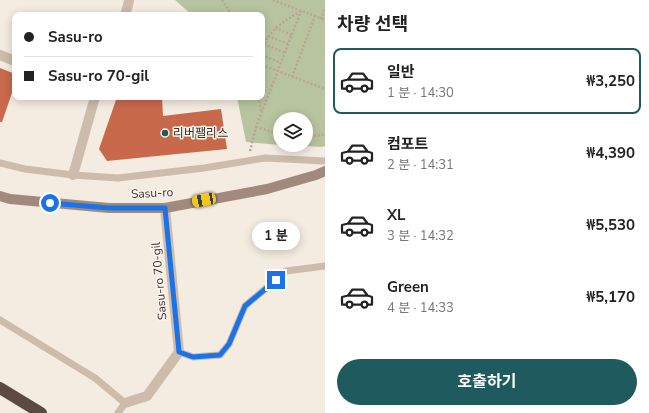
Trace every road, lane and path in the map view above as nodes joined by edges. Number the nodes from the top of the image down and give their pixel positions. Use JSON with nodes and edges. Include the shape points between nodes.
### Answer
{"nodes":[{"id":1,"x":129,"y":0,"type":"edge"},
{"id":2,"x":222,"y":0,"type":"edge"},
{"id":3,"x":273,"y":0,"type":"edge"},
{"id":4,"x":278,"y":1,"type":"edge"},
{"id":5,"x":325,"y":9,"type":"edge"},
{"id":6,"x":301,"y":11,"type":"junction"},
{"id":7,"x":125,"y":12,"type":"edge"},
{"id":8,"x":230,"y":12,"type":"edge"},
{"id":9,"x":315,"y":16,"type":"junction"},
{"id":10,"x":321,"y":19,"type":"junction"},
{"id":11,"x":325,"y":20,"type":"edge"},
{"id":12,"x":275,"y":28,"type":"junction"},
{"id":13,"x":292,"y":35,"type":"junction"},
{"id":14,"x":268,"y":36,"type":"junction"},
{"id":15,"x":265,"y":42,"type":"edge"},
{"id":16,"x":288,"y":44,"type":"junction"},
{"id":17,"x":265,"y":47,"type":"edge"},
{"id":18,"x":284,"y":53,"type":"junction"},
{"id":19,"x":0,"y":56,"type":"edge"},
{"id":20,"x":265,"y":56,"type":"edge"},
{"id":21,"x":12,"y":60,"type":"edge"},
{"id":22,"x":281,"y":63,"type":"junction"},
{"id":23,"x":265,"y":66,"type":"edge"},
{"id":24,"x":277,"y":72,"type":"junction"},
{"id":25,"x":292,"y":77,"type":"junction"},
{"id":26,"x":325,"y":89,"type":"edge"},
{"id":27,"x":94,"y":100,"type":"edge"},
{"id":28,"x":259,"y":100,"type":"edge"},
{"id":29,"x":261,"y":114,"type":"junction"},
{"id":30,"x":256,"y":127,"type":"junction"},
{"id":31,"x":273,"y":132,"type":"edge"},
{"id":32,"x":325,"y":133,"type":"edge"},
{"id":33,"x":313,"y":136,"type":"edge"},
{"id":34,"x":250,"y":152,"type":"dead end"},
{"id":35,"x":325,"y":161,"type":"edge"},
{"id":36,"x":0,"y":163,"type":"edge"},
{"id":37,"x":325,"y":171,"type":"edge"},
{"id":38,"x":73,"y":176,"type":"junction"},
{"id":39,"x":0,"y":196,"type":"edge"},
{"id":40,"x":165,"y":208,"type":"junction"},
{"id":41,"x":325,"y":266,"type":"edge"},
{"id":42,"x":0,"y":320,"type":"edge"},
{"id":43,"x":179,"y":352,"type":"junction"},
{"id":44,"x":0,"y":388,"type":"edge"},
{"id":45,"x":125,"y":403,"type":"junction"},
{"id":46,"x":41,"y":413,"type":"edge"},
{"id":47,"x":118,"y":413,"type":"edge"}],
"edges":[{"from":1,"to":7,"type":"street"},
{"from":2,"to":8,"type":"path"},
{"from":3,"to":4,"type":"path"},
{"from":4,"to":6,"type":"path"},
{"from":5,"to":10,"type":"path"},
{"from":6,"to":9,"type":"path"},
{"from":6,"to":12,"type":"path"},
{"from":6,"to":13,"type":"path"},
{"from":9,"to":10,"type":"path"},
{"from":9,"to":25,"type":"path"},
{"from":10,"to":11,"type":"path"},
{"from":12,"to":13,"type":"path"},
{"from":12,"to":14,"type":"path"},
{"from":13,"to":16,"type":"path"},
{"from":14,"to":15,"type":"path"},
{"from":14,"to":16,"type":"path"},
{"from":16,"to":18,"type":"path"},
{"from":17,"to":18,"type":"path"},
{"from":18,"to":22,"type":"path"},
{"from":19,"to":21,"type":"street"},
{"from":20,"to":22,"type":"path"},
{"from":22,"to":24,"type":"path"},
{"from":23,"to":24,"type":"path"},
{"from":24,"to":25,"type":"path"},
{"from":24,"to":29,"type":"path"},
{"from":25,"to":26,"type":"path"},
{"from":27,"to":38,"type":"street"},
{"from":28,"to":29,"type":"path"},
{"from":29,"to":30,"type":"path"},
{"from":30,"to":31,"type":"path"},
{"from":30,"to":34,"type":"path"},
{"from":32,"to":33,"type":"path"},
{"from":35,"to":38,"type":"lane","via":[[265,158],[118,178]]},
{"from":36,"to":38,"type":"lane"},
{"from":37,"to":40,"type":"main road","name":"Sasu-ro","via":[[267,189]]},
{"from":39,"to":40,"type":"main road","name":"Sasu-ro","via":[[109,208]]},
{"from":40,"to":43,"type":"street","name":"Sasu-ro 70-gil"},
{"from":41,"to":43,"type":"lane","via":[[286,271],[245,306],[229,344],[220,355],[193,357]]},
{"from":42,"to":45,"type":"lane","via":[[95,378]]},
{"from":43,"to":45,"type":"street","via":[[147,396]]},
{"from":44,"to":46,"type":"highway"},
{"from":45,"to":47,"type":"lane"}]}
